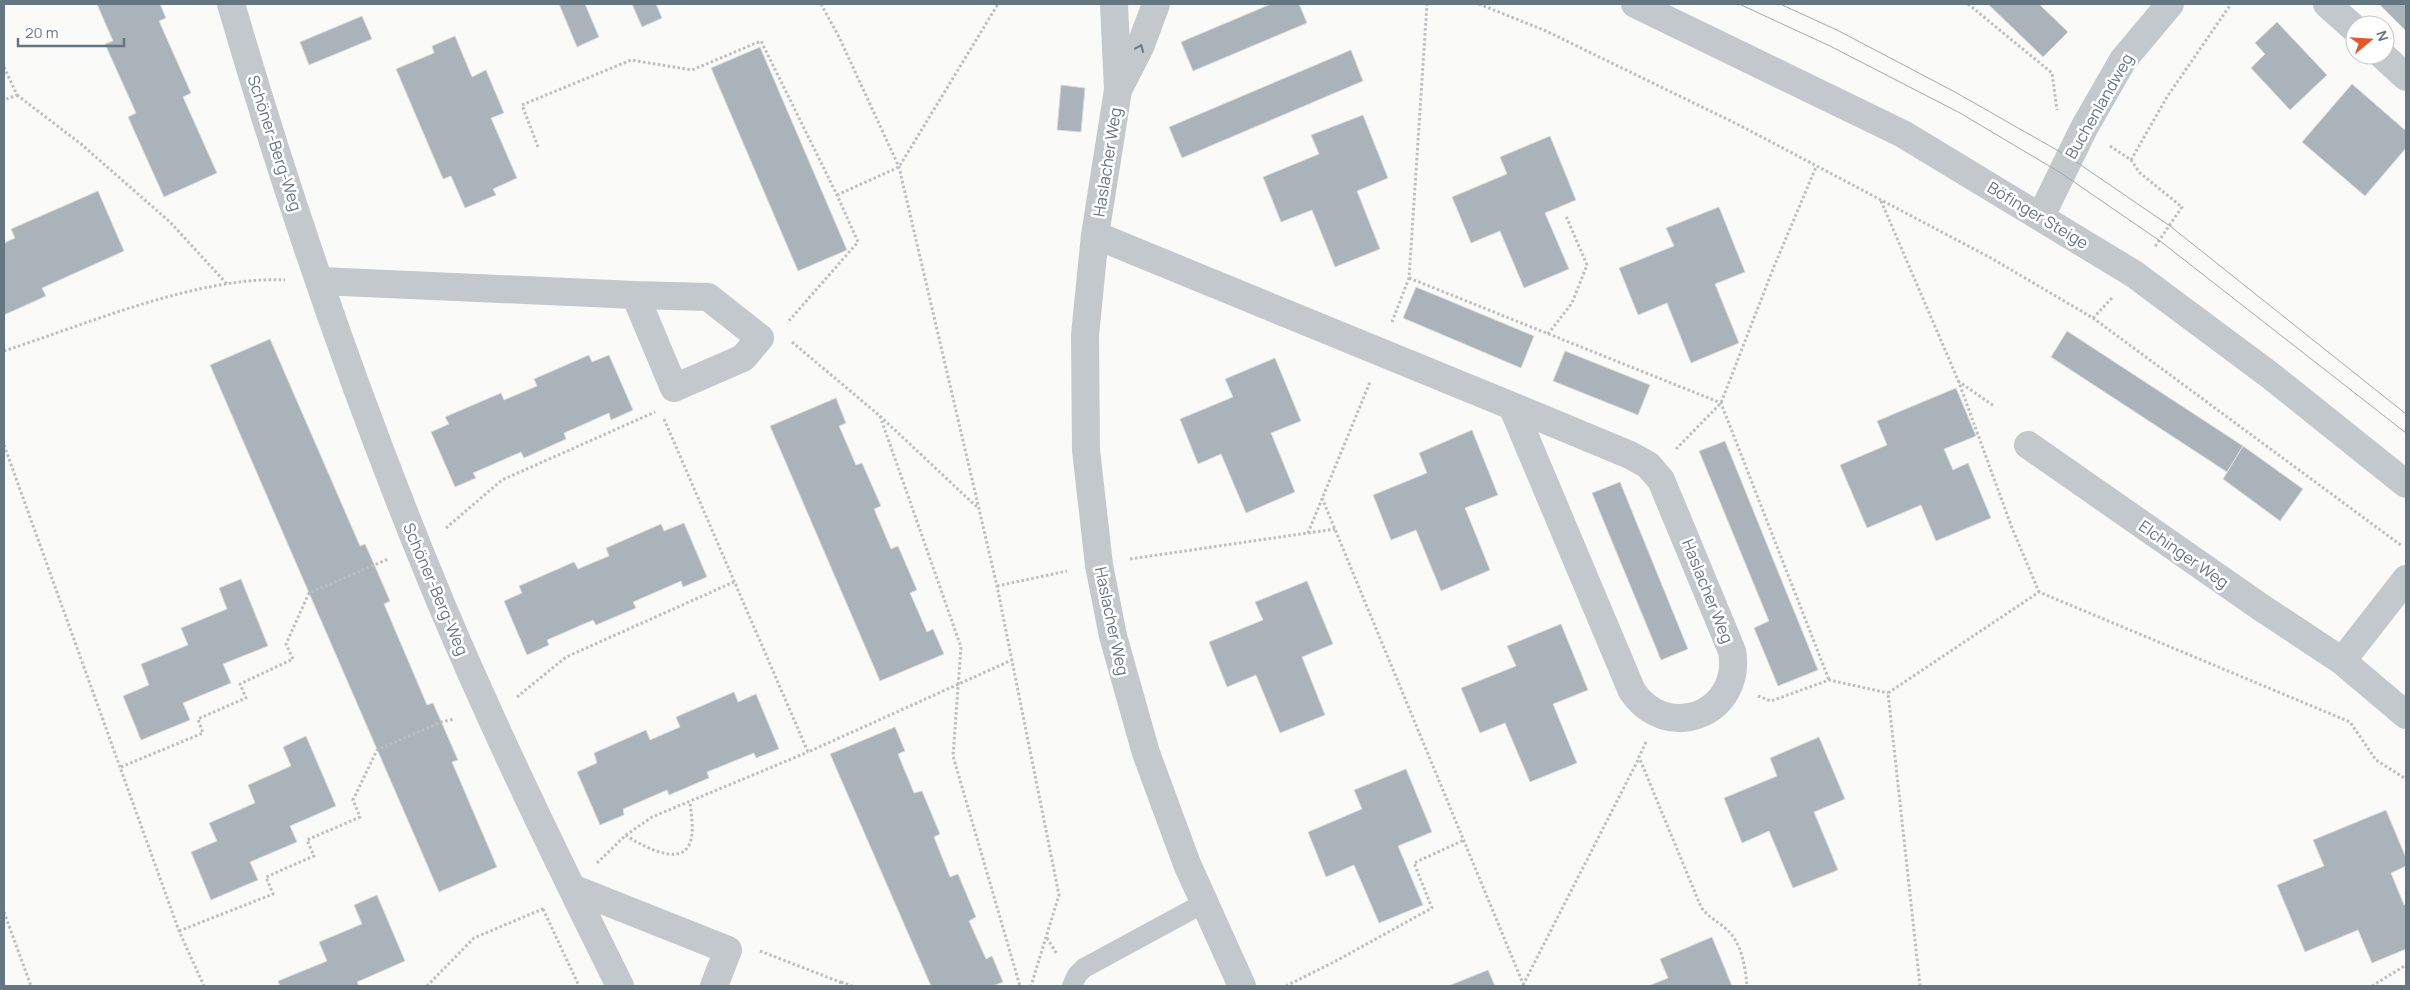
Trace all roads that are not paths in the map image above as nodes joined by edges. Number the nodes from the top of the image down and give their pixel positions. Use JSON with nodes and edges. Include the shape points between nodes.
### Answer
{"nodes":[{"id":1,"x":232,"y":4,"type":"edge"},
{"id":2,"x":1114,"y":4,"type":"edge"},
{"id":3,"x":1156,"y":4,"type":"edge"},
{"id":4,"x":1634,"y":4,"type":"edge"},
{"id":5,"x":2170,"y":4,"type":"edge"},
{"id":6,"x":2328,"y":4,"type":"edge"},
{"id":7,"x":2345,"y":20,"type":"edge"},
{"id":8,"x":2393,"y":65,"type":"edge"},
{"id":9,"x":2406,"y":77,"type":"edge"},
{"id":10,"x":1118,"y":90,"type":"junction"},
{"id":11,"x":2041,"y":216,"type":"junction"},
{"id":12,"x":1096,"y":235,"type":"junction"},
{"id":13,"x":320,"y":281,"type":"junction"},
{"id":14,"x":635,"y":295,"type":"junction"},
{"id":15,"x":1512,"y":406,"type":"junction"},
{"id":16,"x":2028,"y":445,"type":"dead end"},
{"id":17,"x":2406,"y":484,"type":"edge"},
{"id":18,"x":2406,"y":579,"type":"edge"},
{"id":19,"x":2342,"y":661,"type":"junction"},
{"id":20,"x":2406,"y":715,"type":"edge"},
{"id":21,"x":572,"y":888,"type":"junction"},
{"id":22,"x":1204,"y":904,"type":"junction"},
{"id":23,"x":620,"y":986,"type":"edge"},
{"id":24,"x":714,"y":986,"type":"edge"},
{"id":25,"x":1072,"y":986,"type":"edge"},
{"id":26,"x":1242,"y":986,"type":"edge"}],
"edges":[{"from":1,"to":13,"type":"street","name":"Schöner-Berg-Weg","via":[[273,142]]},
{"from":2,"to":10,"type":"street","name":"Haslacher Weg"},
{"from":10,"to":3,"type":"street","name":"Haslacher Weg","one_way":true,"via":[[1140,47]]},
{"from":4,"to":11,"type":"street","name":"Böfinger Steige","via":[[1903,134]]},
{"from":5,"to":11,"type":"street","name":"Buchenlandweg","via":[[2124,60],[2084,128]]},
{"from":6,"to":7,"type":"street"},
{"from":8,"to":9,"type":"street"},
{"from":10,"to":12,"type":"street","name":"Haslacher Weg"},
{"from":11,"to":17,"type":"street","name":"Böfinger Steige","via":[[2134,274],[2271,376]]},
{"from":12,"to":15,"type":"street","name":"Haslacher Weg"},
{"from":12,"to":22,"type":"street","name":"Haslacher Weg","via":[[1086,320],[1084,413],[1099,565],[1113,636],[1134,714],[1173,828]]},
{"from":13,"to":14,"type":"street"},
{"from":13,"to":21,"type":"street","name":"Schöner-Berg-Weg","via":[[380,450],[441,602],[516,773]]},
{"from":14,"to":14,"type":"street","via":[[674,388],[743,358],[770,335],[708,297]]},
{"from":15,"to":15,"type":"street","name":"Haslacher Weg","via":[[1630,455],[1655,472],[1672,501],[1730,643],[1734,659],[1730,684],[1715,705],[1700,714],[1683,718],[1658,714],[1643,705],[1628,683]]},
{"from":16,"to":19,"type":"street","name":"Elchinger Weg"},
{"from":18,"to":19,"type":"street"},
{"from":19,"to":20,"type":"street","name":"Elchinger Weg"},
{"from":21,"to":23,"type":"street","name":"Schöner-Berg-Weg"},
{"from":21,"to":24,"type":"street","via":[[728,950]]},
{"from":22,"to":25,"type":"lane","via":[[1084,968]]},
{"from":22,"to":26,"type":"street","name":"Haslacher Weg"}]}
